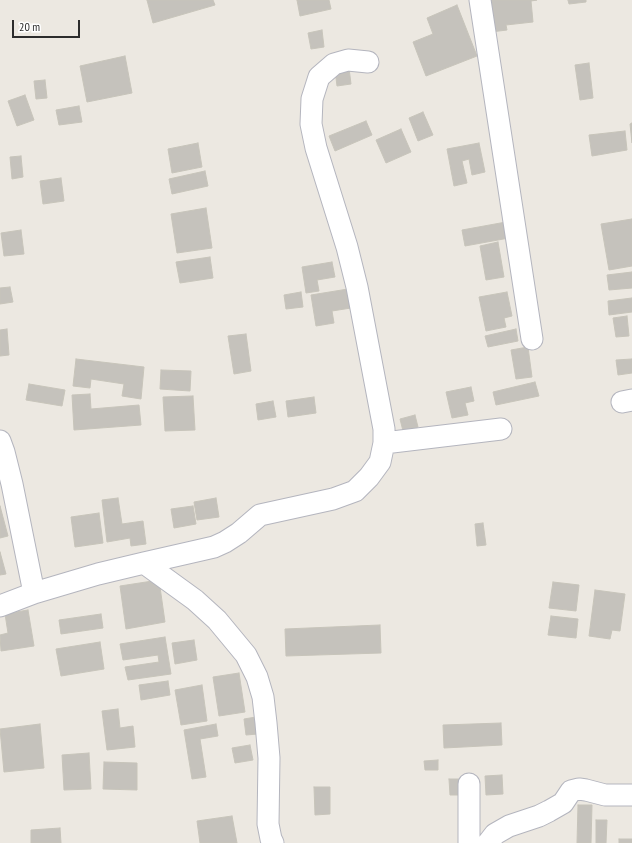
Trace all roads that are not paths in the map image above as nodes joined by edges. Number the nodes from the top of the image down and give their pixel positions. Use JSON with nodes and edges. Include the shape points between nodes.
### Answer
{"nodes":[{"id":1,"x":480,"y":0,"type":"edge"},
{"id":2,"x":368,"y":62,"type":"dead end"},
{"id":3,"x":532,"y":339,"type":"dead end"},
{"id":4,"x":501,"y":429,"type":"dead end"},
{"id":5,"x":0,"y":441,"type":"edge"},
{"id":6,"x":384,"y":443,"type":"junction"},
{"id":7,"x":144,"y":563,"type":"junction"},
{"id":8,"x":34,"y":593,"type":"junction"},
{"id":9,"x":0,"y":606,"type":"edge"},
{"id":10,"x":469,"y":784,"type":"dead end"},
{"id":11,"x":632,"y":795,"type":"edge"},
{"id":12,"x":273,"y":843,"type":"edge"},
{"id":13,"x":469,"y":843,"type":"edge"},
{"id":14,"x":488,"y":843,"type":"edge"}],
"edges":[{"from":1,"to":3,"type":"street"},
{"from":2,"to":6,"type":"street","via":[[348,60],[334,64],[319,77],[312,99],[311,124],[357,287],[384,429]]},
{"from":4,"to":6,"type":"street"},
{"from":5,"to":8,"type":"street","via":[[12,484]]},
{"from":6,"to":7,"type":"street","via":[[380,462],[355,491],[333,499],[260,515],[239,533],[214,547]]},
{"from":7,"to":8,"type":"street"},
{"from":7,"to":12,"type":"street","via":[[195,600],[217,620],[246,655],[257,678],[263,697],[266,723],[269,758],[268,824]]},
{"from":8,"to":9,"type":"street"},
{"from":10,"to":13,"type":"street"},
{"from":11,"to":14,"type":"street","via":[[605,795],[579,789],[571,791],[563,803],[549,812],[509,826],[495,834]]}]}
